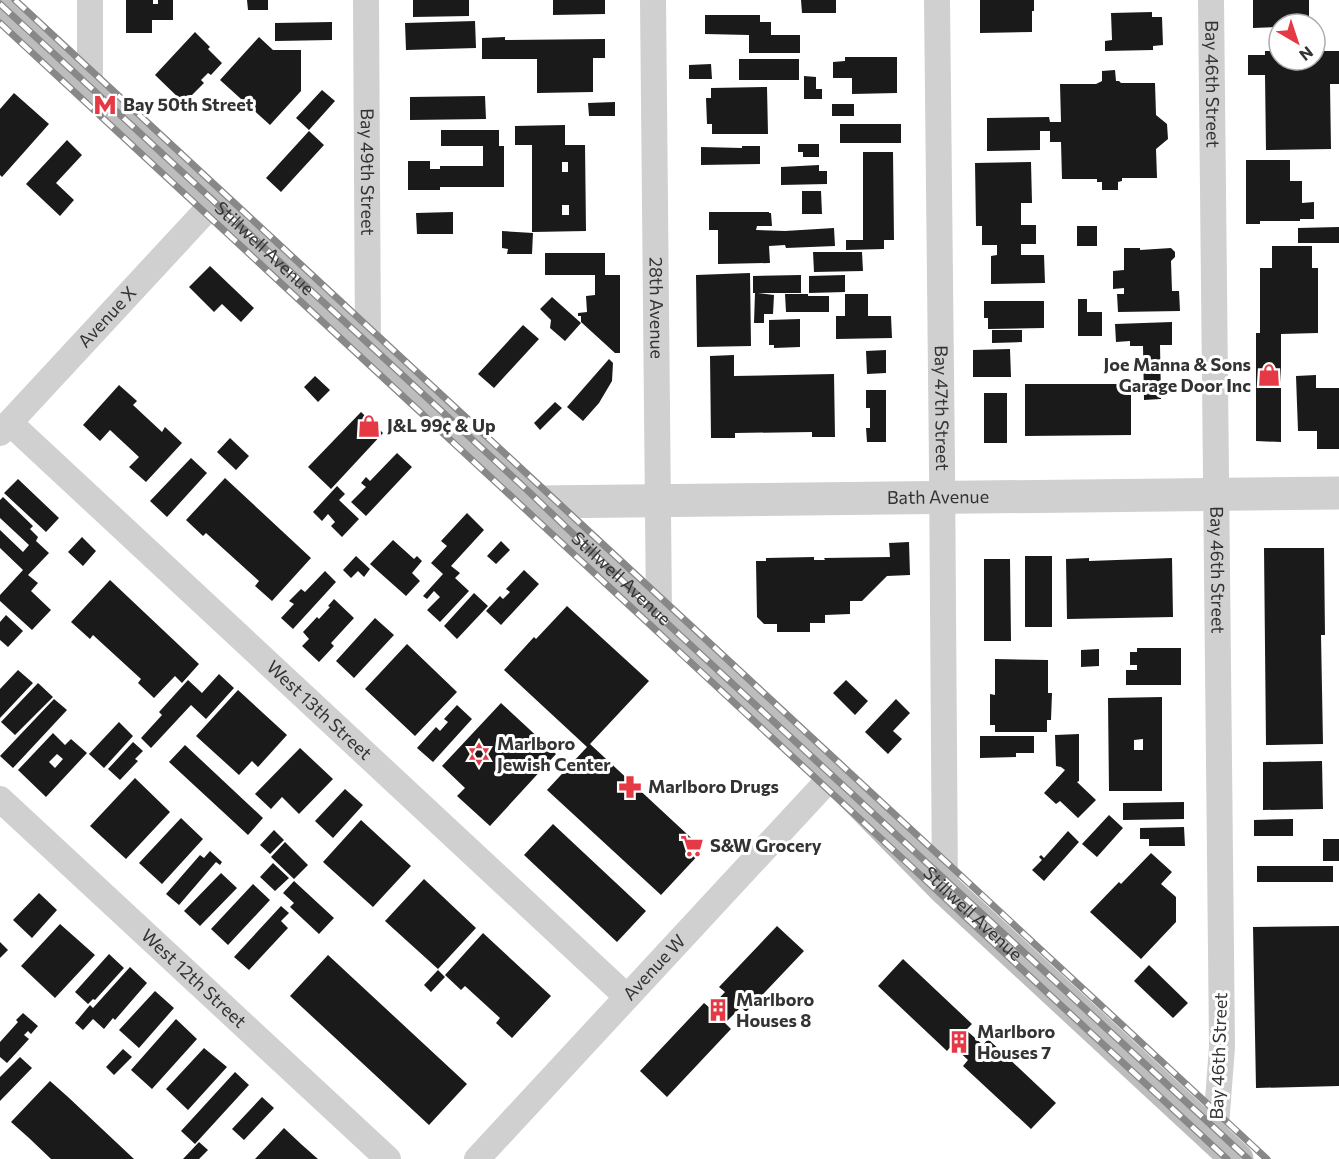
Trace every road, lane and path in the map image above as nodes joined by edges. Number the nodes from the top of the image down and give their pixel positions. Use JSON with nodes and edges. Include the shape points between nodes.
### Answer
{"nodes":[{"id":1,"x":90,"y":0,"type":"edge"},
{"id":2,"x":366,"y":0,"type":"edge"},
{"id":3,"x":652,"y":0,"type":"edge"},
{"id":4,"x":937,"y":0,"type":"edge"},
{"id":5,"x":1211,"y":0,"type":"edge"},
{"id":6,"x":0,"y":4,"type":"edge"},
{"id":7,"x":90,"y":88,"type":"junction"},
{"id":8,"x":213,"y":202,"type":"junction"},
{"id":9,"x":368,"y":346,"type":"junction"},
{"id":10,"x":5,"y":428,"type":"edge"},
{"id":11,"x":1339,"y":493,"type":"edge"},
{"id":12,"x":1216,"y":494,"type":"junction"},
{"id":13,"x":942,"y":498,"type":"junction"},
{"id":14,"x":658,"y":501,"type":"junction"},
{"id":15,"x":538,"y":502,"type":"junction"},
{"id":16,"x":659,"y":614,"type":"junction"},
{"id":17,"x":832,"y":776,"type":"junction"},
{"id":18,"x":0,"y":799,"type":"edge"},
{"id":19,"x":945,"y":889,"type":"junction"},
{"id":20,"x":627,"y":997,"type":"junction"},
{"id":21,"x":1226,"y":1149,"type":"edge"},
{"id":22,"x":388,"y":1159,"type":"edge"},
{"id":23,"x":477,"y":1159,"type":"edge"}],
"edges":[{"from":1,"to":7,"type":"street"},
{"from":2,"to":9,"type":"street","name":"Bay 49th Street"},
{"from":3,"to":14,"type":"street","name":"28th Avenue"},
{"from":4,"to":13,"type":"street","name":"Bay 47th Street"},
{"from":5,"to":12,"type":"street","name":"Bay 46th Street"},
{"from":6,"to":7,"type":"main road","name":"Stillwell Avenue"},
{"from":7,"to":8,"type":"main road","name":"Stillwell Avenue"},
{"from":8,"to":9,"type":"main road","name":"Stillwell Avenue"},
{"from":8,"to":10,"type":"street","name":"Avenue X"},
{"from":9,"to":15,"type":"main road","name":"Stillwell Avenue"},
{"from":10,"to":20,"type":"street","name":"West 13th Street"},
{"from":11,"to":12,"type":"street","name":"Bath Avenue"},
{"from":12,"to":13,"type":"street","name":"Bath Avenue"},
{"from":12,"to":21,"type":"street","name":"Bay 46th Street"},
{"from":13,"to":14,"type":"street","name":"Bath Avenue"},
{"from":13,"to":19,"type":"street","name":"Bay 47th Street"},
{"from":14,"to":15,"type":"street","name":"Bath Avenue"},
{"from":14,"to":16,"type":"street","name":"28th Avenue"},
{"from":15,"to":16,"type":"main road","name":"Stillwell Avenue"},
{"from":16,"to":17,"type":"main road","name":"Stillwell Avenue"},
{"from":17,"to":19,"type":"main road","name":"Stillwell Avenue"},
{"from":17,"to":20,"type":"street","name":"Avenue W"},
{"from":18,"to":22,"type":"street","name":"West 12th Street"},
{"from":19,"to":21,"type":"main road","name":"Stillwell Avenue"},
{"from":20,"to":23,"type":"street","name":"Avenue W"}]}
